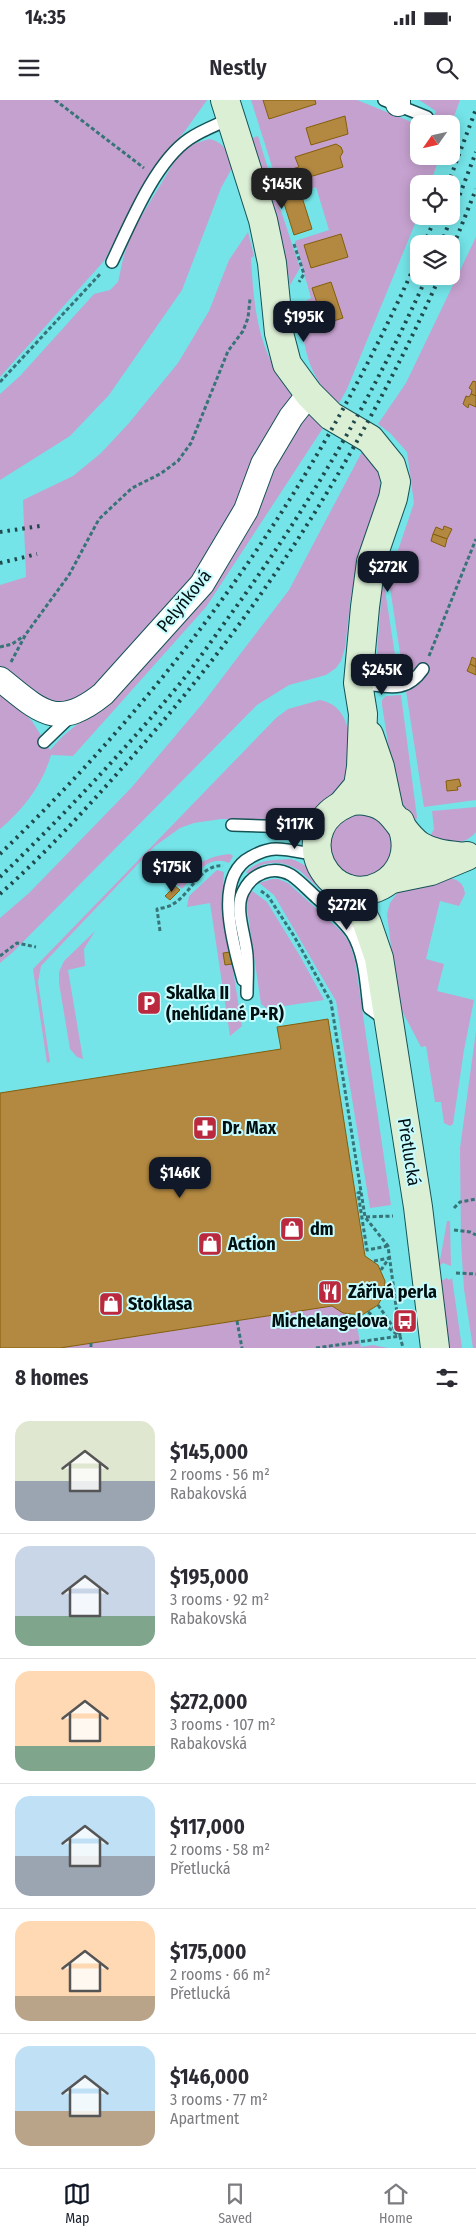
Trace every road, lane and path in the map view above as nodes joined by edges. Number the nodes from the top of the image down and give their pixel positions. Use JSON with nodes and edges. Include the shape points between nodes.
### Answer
{"nodes":[{"id":1,"x":56,"y":100,"type":"edge"},
{"id":2,"x":393,"y":101,"type":"edge"},
{"id":3,"x":228,"y":109,"type":"edge"},
{"id":4,"x":423,"y":115,"type":"edge"},
{"id":5,"x":155,"y":177,"type":"junction"},
{"id":6,"x":112,"y":262,"type":"joint"},
{"id":7,"x":275,"y":285,"type":"junction"},
{"id":8,"x":0,"y":382,"type":"edge"},
{"id":9,"x":309,"y":394,"type":"junction"},
{"id":10,"x":476,"y":539,"type":"edge"},
{"id":11,"x":26,"y":634,"type":"junction"},
{"id":12,"x":0,"y":647,"type":"edge"},
{"id":13,"x":423,"y":670,"type":"joint"},
{"id":14,"x":1,"y":680,"type":"edge"},
{"id":15,"x":358,"y":683,"type":"junction"},
{"id":16,"x":74,"y":713,"type":"junction"},
{"id":17,"x":363,"y":714,"type":"junction"},
{"id":18,"x":44,"y":742,"type":"dead end"},
{"id":19,"x":333,"y":813,"type":"junction"},
{"id":20,"x":394,"y":816,"type":"junction"},
{"id":21,"x":232,"y":825,"type":"dead end"},
{"id":22,"x":318,"y":855,"type":"junction"},
{"id":23,"x":470,"y":855,"type":"edge"},
{"id":24,"x":226,"y":867,"type":"dead end"},
{"id":25,"x":390,"y":881,"type":"junction"},
{"id":26,"x":255,"y":887,"type":"dead end"},
{"id":27,"x":349,"y":889,"type":"junction"},
{"id":28,"x":160,"y":931,"type":"dead end"},
{"id":29,"x":36,"y":947,"type":"dead end"},
{"id":30,"x":0,"y":956,"type":"edge"},
{"id":31,"x":379,"y":958,"type":"junction"},
{"id":32,"x":389,"y":1022,"type":"junction"},
{"id":33,"x":361,"y":1192,"type":"junction"},
{"id":34,"x":476,"y":1199,"type":"edge"},
{"id":35,"x":454,"y":1208,"type":"dead end"},
{"id":36,"x":410,"y":1212,"type":"junction"},
{"id":37,"x":366,"y":1216,"type":"junction"},
{"id":38,"x":454,"y":1230,"type":"dead end"},
{"id":39,"x":476,"y":1235,"type":"edge"},
{"id":40,"x":388,"y":1246,"type":"junction"},
{"id":41,"x":389,"y":1258,"type":"junction"},
{"id":42,"x":374,"y":1261,"type":"dead end"},
{"id":43,"x":381,"y":1270,"type":"dead end"},
{"id":44,"x":456,"y":1273,"type":"dead end"},
{"id":45,"x":476,"y":1274,"type":"edge"},
{"id":46,"x":378,"y":1305,"type":"dead end"},
{"id":47,"x":368,"y":1312,"type":"dead end"},
{"id":48,"x":406,"y":1317,"type":"dead end"},
{"id":49,"x":398,"y":1320,"type":"junction"},
{"id":50,"x":237,"y":1321,"type":"dead end"},
{"id":51,"x":400,"y":1336,"type":"junction"},
{"id":52,"x":90,"y":1343,"type":"dead end"},
{"id":53,"x":91,"y":1348,"type":"edge"},
{"id":54,"x":242,"y":1348,"type":"edge"},
{"id":55,"x":316,"y":1348,"type":"edge"},
{"id":56,"x":403,"y":1348,"type":"edge"},
{"id":57,"x":435,"y":1348,"type":"edge"}],
"edges":[{"from":1,"to":5,"type":"path"},
{"from":2,"to":4,"type":"lane"},
{"from":3,"to":5,"type":"lane","via":[[189,139]]},
{"from":3,"to":7,"type":"main road","via":[[263,220]]},
{"from":5,"to":6,"type":"lane"},
{"from":6,"to":8,"type":"path"},
{"from":7,"to":9,"type":"main road","via":[[279,333],[287,364]]},
{"from":7,"to":11,"type":"path","via":[[256,287],[252,291],[243,331],[228,351],[191,443],[178,461],[132,488],[99,519],[69,575]]},
{"from":9,"to":15,"type":"main road","via":[[331,416],[370,439],[391,466],[396,482],[371,562]]},
{"from":9,"to":16,"type":"street","name":"Pelyňková","via":[[263,464],[246,510],[202,584],[115,682],[93,702]]},
{"from":10,"to":13,"type":"path"},
{"from":11,"to":12,"type":"path"},
{"from":11,"to":14,"type":"path"},
{"from":13,"to":15,"type":"lane","via":[[415,681],[402,687]]},
{"from":14,"to":16,"type":"street","via":[[33,706],[52,713]]},
{"from":15,"to":17,"type":"main road"},
{"from":16,"to":18,"type":"lane"},
{"from":17,"to":19,"type":"main road","via":[[363,751],[358,786]]},
{"from":17,"to":20,"type":"main road","name":"Přetlucká"},
{"from":19,"to":20,"type":"main road","via":[[349,802],[365,801],[378,804]]},
{"from":19,"to":21,"type":"lane","via":[[295,827]]},
{"from":19,"to":22,"type":"main road","via":[[318,835]]},
{"from":20,"to":23,"type":"main road","via":[[420,846],[438,853]]},
{"from":20,"to":25,"type":"main road","name":"Přetlucká","via":[[406,836],[406,853],[401,867]]},
{"from":22,"to":27,"type":"main road","name":"Přetlucká","via":[[330,878]]},
{"from":22,"to":32,"type":"lane","via":[[276,849],[258,853],[233,872],[229,886],[230,913],[247,994],[248,956],[240,899],[255,875],[265,871],[278,872],[290,875],[352,934],[362,960],[369,1008]]},
{"from":23,"to":25,"type":"main road","via":[[421,874]]},
{"from":24,"to":28,"type":"path","via":[[216,866],[208,870],[173,904],[157,909]]},
{"from":25,"to":27,"type":"main road","via":[[370,890]]},
{"from":25,"to":31,"type":"main road","name":"Přetlucká","via":[[380,902]]},
{"from":26,"to":33,"type":"path","via":[[268,896],[331,1002]]},
{"from":27,"to":31,"type":"main road","name":"Přetlucká","via":[[367,923]]},
{"from":29,"to":30,"type":"path","via":[[17,943]]},
{"from":31,"to":32,"type":"main road","name":"Přetlucká"},
{"from":32,"to":36,"type":"main road","name":"Přetlucká"},
{"from":33,"to":37,"type":"path"},
{"from":33,"to":40,"type":"path","via":[[358,1193],[367,1250]]},
{"from":34,"to":35,"type":"path","via":[[460,1202]]},
{"from":36,"to":37,"type":"path"},
{"from":36,"to":57,"type":"main road","name":"Přetlucká"},
{"from":37,"to":40,"type":"path"},
{"from":38,"to":39,"type":"path"},
{"from":40,"to":41,"type":"path"},
{"from":41,"to":42,"type":"path"},
{"from":41,"to":43,"type":"path"},
{"from":41,"to":49,"type":"path"},
{"from":44,"to":45,"type":"path"},
{"from":46,"to":51,"type":"path"},
{"from":47,"to":51,"type":"path"},
{"from":48,"to":49,"type":"path"},
{"from":49,"to":51,"type":"path"},
{"from":50,"to":54,"type":"path"},
{"from":51,"to":55,"type":"path"},
{"from":51,"to":56,"type":"path"},
{"from":52,"to":53,"type":"path"}]}
